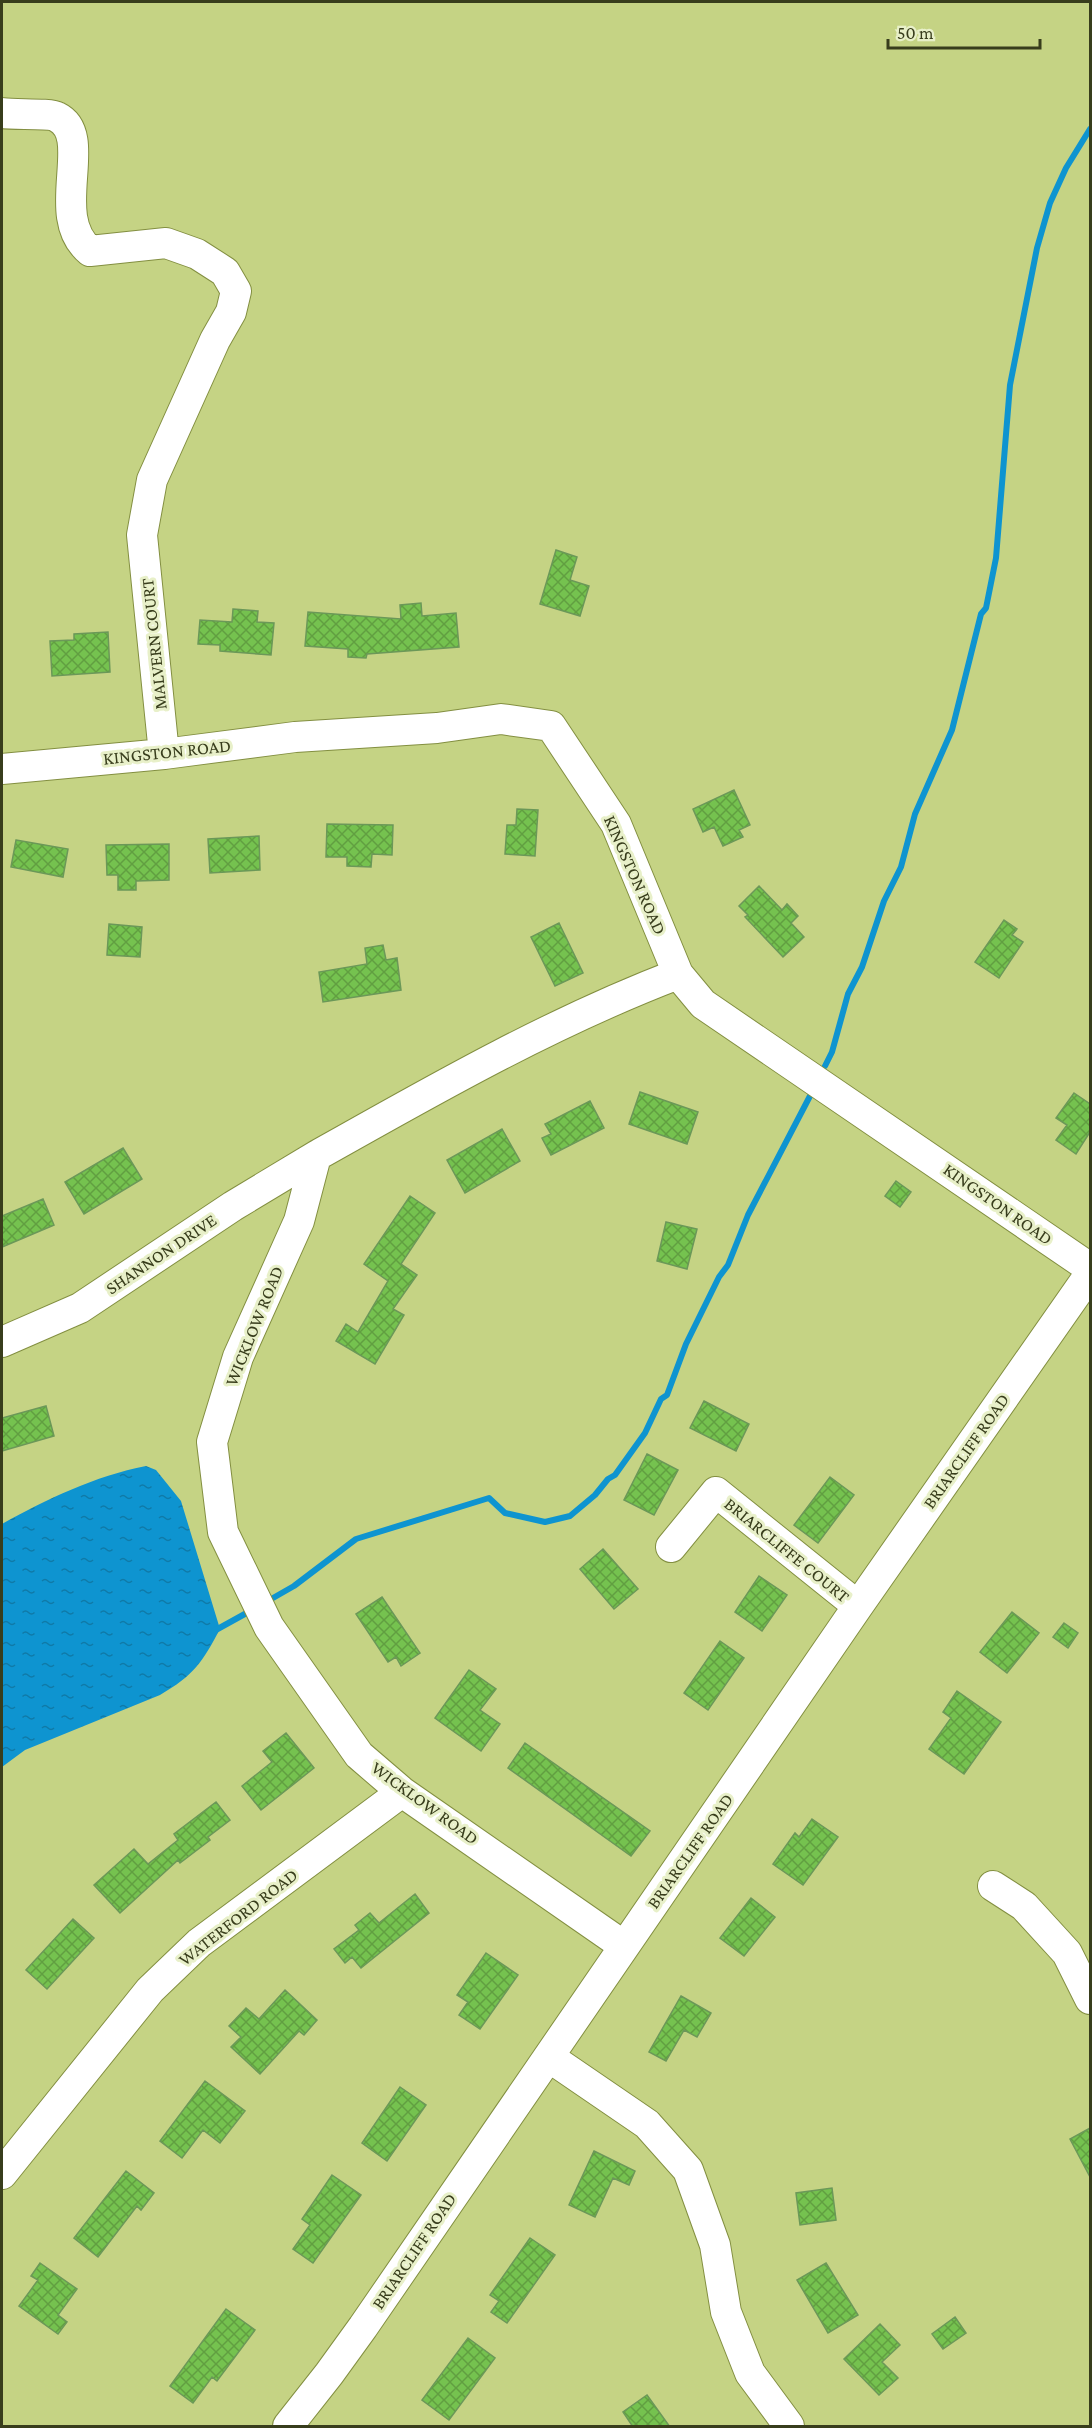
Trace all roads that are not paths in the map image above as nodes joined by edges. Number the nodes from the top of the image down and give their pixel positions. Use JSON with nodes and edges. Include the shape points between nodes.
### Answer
{"nodes":[{"id":1,"x":10,"y":115,"type":"edge"},
{"id":2,"x":164,"y":754,"type":"junction"},
{"id":3,"x":2,"y":769,"type":"edge"},
{"id":4,"x":678,"y":975,"type":"junction"},
{"id":5,"x":316,"y":1156,"type":"junction"},
{"id":6,"x":1090,"y":1268,"type":"edge"},
{"id":7,"x":1090,"y":1274,"type":"edge"},
{"id":8,"x":2,"y":1342,"type":"edge"},
{"id":9,"x":671,"y":1547,"type":"dead end"},
{"id":10,"x":858,"y":1606,"type":"junction"},
{"id":11,"x":402,"y":1792,"type":"junction"},
{"id":12,"x":993,"y":1886,"type":"dead end"},
{"id":13,"x":624,"y":1946,"type":"junction"},
{"id":14,"x":1090,"y":1999,"type":"edge"},
{"id":15,"x":549,"y":2057,"type":"junction"},
{"id":16,"x":2,"y":2174,"type":"edge"},
{"id":17,"x":288,"y":2427,"type":"edge"},
{"id":18,"x":789,"y":2427,"type":"edge"}],
"edges":[{"from":1,"to":2,"type":"street","name":"MALVERN COURT","via":[[56,116],[70,132],[75,151],[69,201],[81,244],[90,251],[166,243],[197,254],[225,272],[236,291],[231,312],[152,480],[142,535]]},
{"from":2,"to":3,"type":"street","name":"KINGSTON ROAD"},
{"from":2,"to":4,"type":"street","name":"KINGSTON ROAD","via":[[295,737],[437,728],[501,719],[551,726],[616,824]]},
{"from":4,"to":5,"type":"street","via":[[526,1042]]},
{"from":4,"to":6,"type":"street","name":"KINGSTON ROAD","via":[[703,1004]]},
{"from":5,"to":8,"type":"street","name":"SHANNON DRIVE","via":[[80,1308]]},
{"from":5,"to":11,"type":"street","name":"WICKLOW ROAD","via":[[299,1221],[238,1357],[212,1442],[223,1533],[269,1627],[359,1755]]},
{"from":7,"to":10,"type":"street","name":"BRIARCLIFF ROAD"},
{"from":9,"to":10,"type":"street","name":"BRIARCLIFFE COURT","via":[[716,1492]]},
{"from":10,"to":13,"type":"street","name":"BRIARCLIFF ROAD"},
{"from":11,"to":13,"type":"street","name":"WICKLOW ROAD"},
{"from":11,"to":16,"type":"street","name":"WATERFORD ROAD","via":[[207,1937],[150,1989]]},
{"from":12,"to":14,"type":"street","via":[[1024,1906],[1066,1953]]},
{"from":13,"to":15,"type":"street","name":"BRIARCLIFF ROAD"},
{"from":15,"to":17,"type":"street","name":"BRIARCLIFF ROAD"},
{"from":15,"to":18,"type":"street","via":[[647,2124],[688,2170],[715,2245],[726,2312],[750,2373]]}]}
